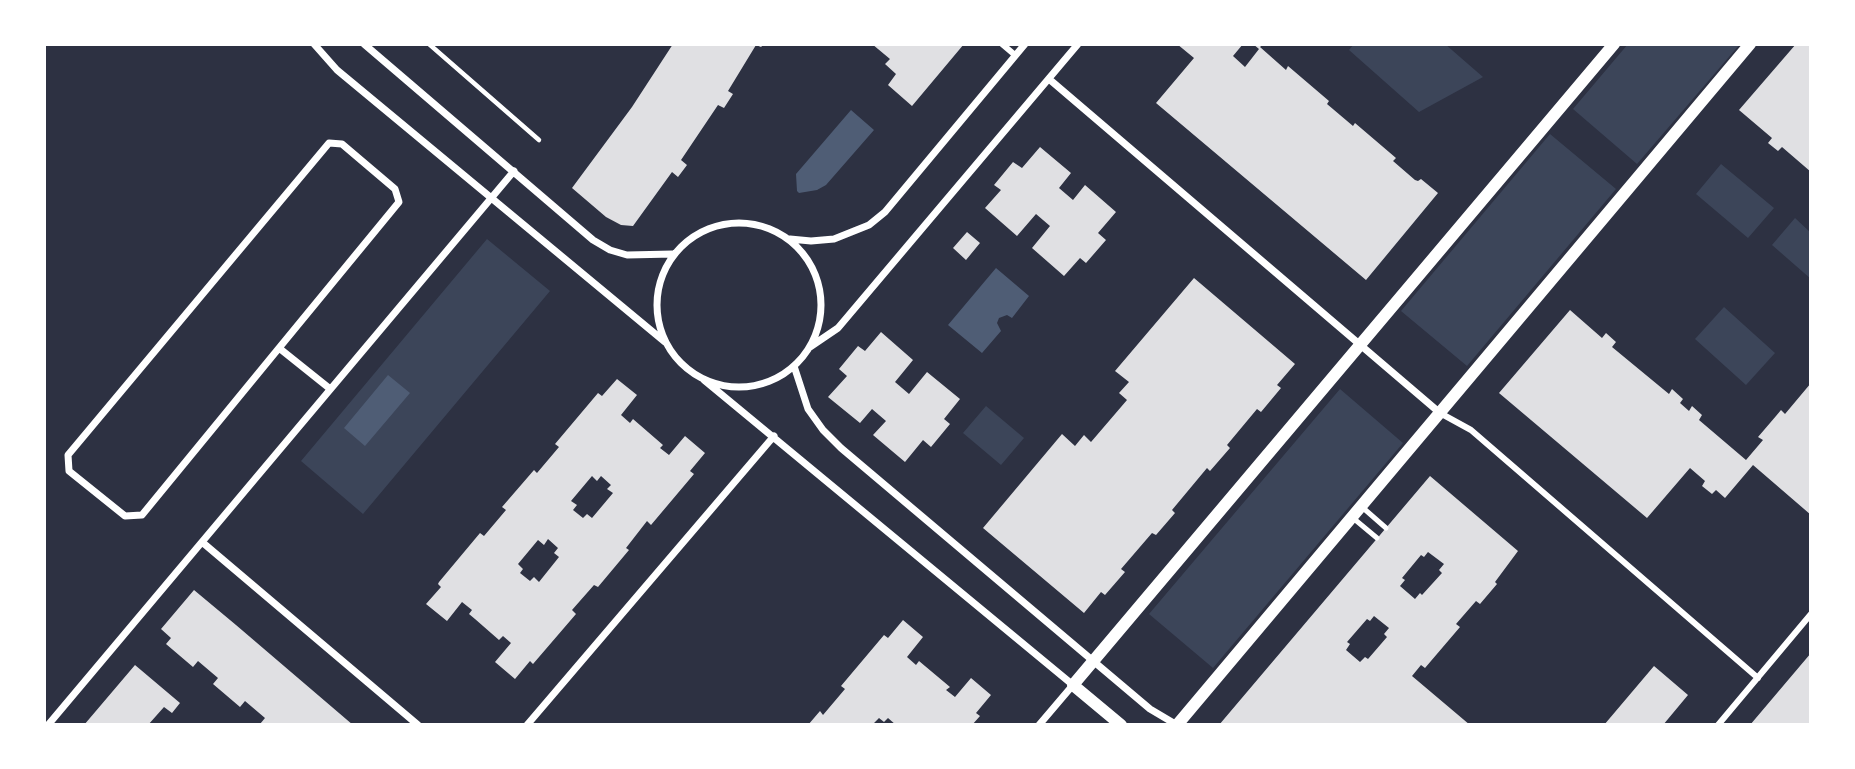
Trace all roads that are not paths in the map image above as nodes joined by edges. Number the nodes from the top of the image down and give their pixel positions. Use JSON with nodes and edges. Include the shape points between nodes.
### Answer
{"nodes":[{"id":1,"x":314,"y":44,"type":"edge"},
{"id":2,"x":365,"y":44,"type":"edge"},
{"id":3,"x":1002,"y":44,"type":"edge"},
{"id":4,"x":1025,"y":44,"type":"edge"},
{"id":5,"x":1078,"y":44,"type":"edge"},
{"id":6,"x":1614,"y":44,"type":"edge"},
{"id":7,"x":1750,"y":44,"type":"edge"},
{"id":8,"x":1015,"y":55,"type":"junction"},
{"id":9,"x":1049,"y":79,"type":"junction"},
{"id":10,"x":514,"y":171,"type":"junction"},
{"id":11,"x":492,"y":200,"type":"junction"},
{"id":12,"x":790,"y":239,"type":"junction"},
{"id":13,"x":673,"y":254,"type":"junction"},
{"id":14,"x":666,"y":342,"type":"junction"},
{"id":15,"x":1360,"y":345,"type":"junction"},
{"id":16,"x":279,"y":348,"type":"junction"},
{"id":17,"x":810,"y":348,"type":"junction"},
{"id":18,"x":794,"y":366,"type":"junction"},
{"id":19,"x":705,"y":380,"type":"junction"},
{"id":20,"x":329,"y":388,"type":"junction"},
{"id":21,"x":1440,"y":413,"type":"junction"},
{"id":22,"x":774,"y":436,"type":"junction"},
{"id":23,"x":1361,"y":506,"type":"junction"},
{"id":24,"x":1352,"y":517,"type":"junction"},
{"id":25,"x":1386,"y":528,"type":"dead end"},
{"id":26,"x":1377,"y":538,"type":"dead end"},
{"id":27,"x":202,"y":542,"type":"junction"},
{"id":28,"x":1811,"y":614,"type":"edge"},
{"id":29,"x":1093,"y":660,"type":"junction"},
{"id":30,"x":1758,"y":678,"type":"junction"},
{"id":31,"x":1073,"y":685,"type":"junction"},
{"id":32,"x":48,"y":725,"type":"edge"},
{"id":33,"x":418,"y":725,"type":"edge"},
{"id":34,"x":527,"y":725,"type":"edge"},
{"id":35,"x":1040,"y":725,"type":"edge"},
{"id":36,"x":1121,"y":725,"type":"edge"},
{"id":37,"x":1177,"y":725,"type":"edge"},
{"id":38,"x":1718,"y":725,"type":"edge"}],
"edges":[{"from":1,"to":11,"type":"street","via":[[337,70]]},
{"from":2,"to":10,"type":"street"},
{"from":3,"to":8,"type":"street"},
{"from":4,"to":8,"type":"street"},
{"from":5,"to":9,"type":"street"},
{"from":6,"to":15,"type":"street"},
{"from":7,"to":21,"type":"street"},
{"from":8,"to":12,"type":"street","via":[[885,212],[834,239]]},
{"from":9,"to":15,"type":"street"},
{"from":9,"to":17,"type":"street","via":[[838,328]]},
{"from":10,"to":11,"type":"street"},
{"from":10,"to":13,"type":"street","via":[[610,250],[626,255]]},
{"from":11,"to":14,"type":"street"},
{"from":11,"to":20,"type":"street"},
{"from":12,"to":13,"type":"street","via":[[749,222],[727,223],[706,229]]},
{"from":12,"to":17,"type":"street","via":[[814,271],[820,290],[822,310]]},
{"from":13,"to":14,"type":"street","via":[[663,272],[656,308]]},
{"from":14,"to":19,"type":"street","via":[[676,358]]},
{"from":15,"to":21,"type":"street"},
{"from":15,"to":29,"type":"street"},
{"from":16,"to":16,"type":"street","via":[[399,202],[395,189],[342,144],[329,143],[77,444],[68,455],[69,471],[125,516],[142,516]]},
{"from":16,"to":20,"type":"street"},
{"from":17,"to":18,"type":"street"},
{"from":18,"to":19,"type":"street","via":[[761,384],[742,387]]},
{"from":18,"to":29,"type":"street","via":[[808,409],[823,430]]},
{"from":19,"to":22,"type":"street"},
{"from":20,"to":27,"type":"street"},
{"from":21,"to":23,"type":"street"},
{"from":21,"to":30,"type":"street","via":[[1471,430]]},
{"from":22,"to":31,"type":"street"},
{"from":22,"to":34,"type":"street"},
{"from":23,"to":24,"type":"street"},
{"from":23,"to":25,"type":"lane"},
{"from":24,"to":26,"type":"lane"},
{"from":24,"to":37,"type":"street"},
{"from":27,"to":32,"type":"street"},
{"from":27,"to":33,"type":"street"},
{"from":28,"to":30,"type":"street"},
{"from":29,"to":31,"type":"street"},
{"from":29,"to":37,"type":"street","via":[[1150,709]]},
{"from":30,"to":38,"type":"street"},
{"from":31,"to":35,"type":"street"},
{"from":31,"to":36,"type":"street"}]}
